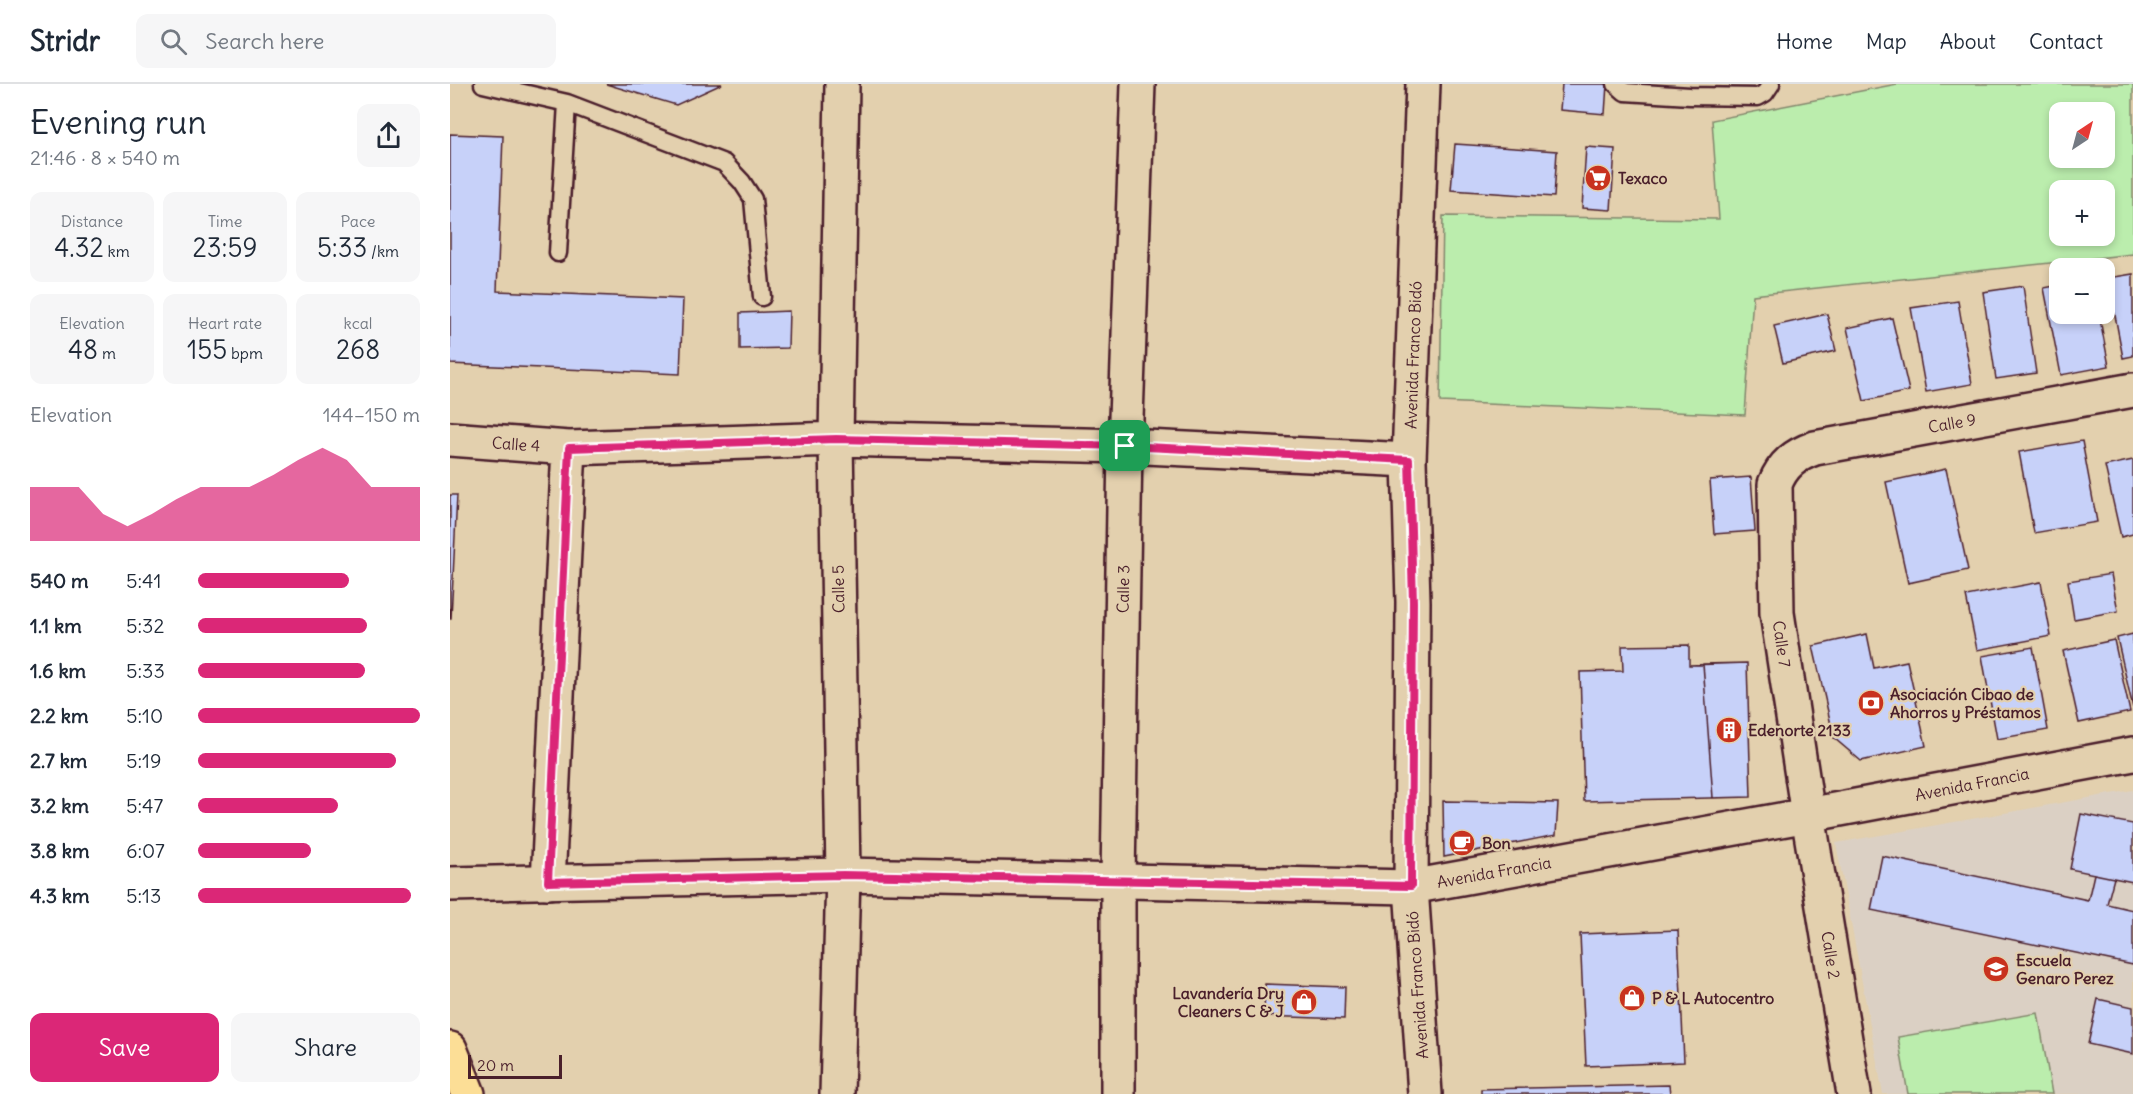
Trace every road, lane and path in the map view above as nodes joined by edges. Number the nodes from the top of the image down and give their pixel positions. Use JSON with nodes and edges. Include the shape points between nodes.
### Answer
{"nodes":[{"id":1,"x":483,"y":84,"type":"edge"},
{"id":2,"x":842,"y":84,"type":"edge"},
{"id":3,"x":1138,"y":84,"type":"edge"},
{"id":4,"x":1423,"y":84,"type":"edge"},
{"id":5,"x":1616,"y":84,"type":"edge"},
{"id":6,"x":1771,"y":84,"type":"edge"},
{"id":7,"x":1690,"y":90,"type":"edge"},
{"id":8,"x":567,"y":103,"type":"junction"},
{"id":9,"x":558,"y":254,"type":"dead end"},
{"id":10,"x":762,"y":297,"type":"dead end"},
{"id":11,"x":2133,"y":390,"type":"edge"},
{"id":12,"x":450,"y":439,"type":"edge"},
{"id":13,"x":836,"y":439,"type":"junction"},
{"id":14,"x":1125,"y":446,"type":"junction"},
{"id":15,"x":569,"y":448,"type":"junction"},
{"id":16,"x":1409,"y":460,"type":"junction"},
{"id":17,"x":1779,"y":473,"type":"joint"},
{"id":18,"x":2133,"y":754,"type":"edge"},
{"id":19,"x":1808,"y":815,"type":"junction"},
{"id":20,"x":843,"y":875,"type":"junction"},
{"id":21,"x":1118,"y":879,"type":"junction"},
{"id":22,"x":548,"y":882,"type":"junction"},
{"id":23,"x":450,"y":884,"type":"edge"},
{"id":24,"x":1411,"y":886,"type":"junction"},
{"id":25,"x":450,"y":1049,"type":"edge"},
{"id":26,"x":468,"y":1094,"type":"edge"},
{"id":27,"x":837,"y":1094,"type":"edge"},
{"id":28,"x":1118,"y":1094,"type":"edge"},
{"id":29,"x":1425,"y":1094,"type":"edge"},
{"id":30,"x":1854,"y":1094,"type":"edge"}],
"edges":[{"from":1,"to":8,"type":"lane"},
{"from":2,"to":13,"type":"street","name":"Calle 5"},
{"from":3,"to":14,"type":"street","name":"Calle 3"},
{"from":4,"to":16,"type":"street","name":"Avenida Franco Bidó"},
{"from":5,"to":7,"type":"lane","via":[[1624,92]]},
{"from":6,"to":7,"type":"lane","via":[[1758,97]]},
{"from":8,"to":9,"type":"lane"},
{"from":8,"to":10,"type":"lane","via":[[724,163],[753,200]]},
{"from":11,"to":17,"type":"street","name":"Calle 9","via":[[1815,448],[1797,454]]},
{"from":12,"to":15,"type":"street","name":"Calle 4"},
{"from":13,"to":14,"type":"street","name":"Calle 4"},
{"from":13,"to":15,"type":"street","name":"Calle 4"},
{"from":13,"to":20,"type":"street","name":"Calle 5"},
{"from":14,"to":16,"type":"street","name":"Calle 4"},
{"from":14,"to":21,"type":"street","name":"Calle 3"},
{"from":15,"to":22,"type":"street"},
{"from":16,"to":24,"type":"street","name":"Avenida Franco Bidó","via":[[1413,602]]},
{"from":17,"to":19,"type":"street","name":"Calle 7","via":[[1775,484],[1777,613]]},
{"from":18,"to":19,"type":"street","name":"Avenida Francia"},
{"from":19,"to":24,"type":"street","name":"Avenida Francia"},
{"from":19,"to":30,"type":"street","name":"Calle 2"},
{"from":20,"to":21,"type":"street","name":"Avenida Francia"},
{"from":20,"to":22,"type":"street","name":"Avenida Francia"},
{"from":20,"to":27,"type":"street","name":"Calle 5"},
{"from":21,"to":24,"type":"street","name":"Avenida Francia"},
{"from":21,"to":28,"type":"street","name":"Calle 3"},
{"from":22,"to":23,"type":"street","name":"Avenida Francia"},
{"from":24,"to":29,"type":"street","name":"Avenida Franco Bidó"},
{"from":25,"to":26,"type":"main road"}]}
